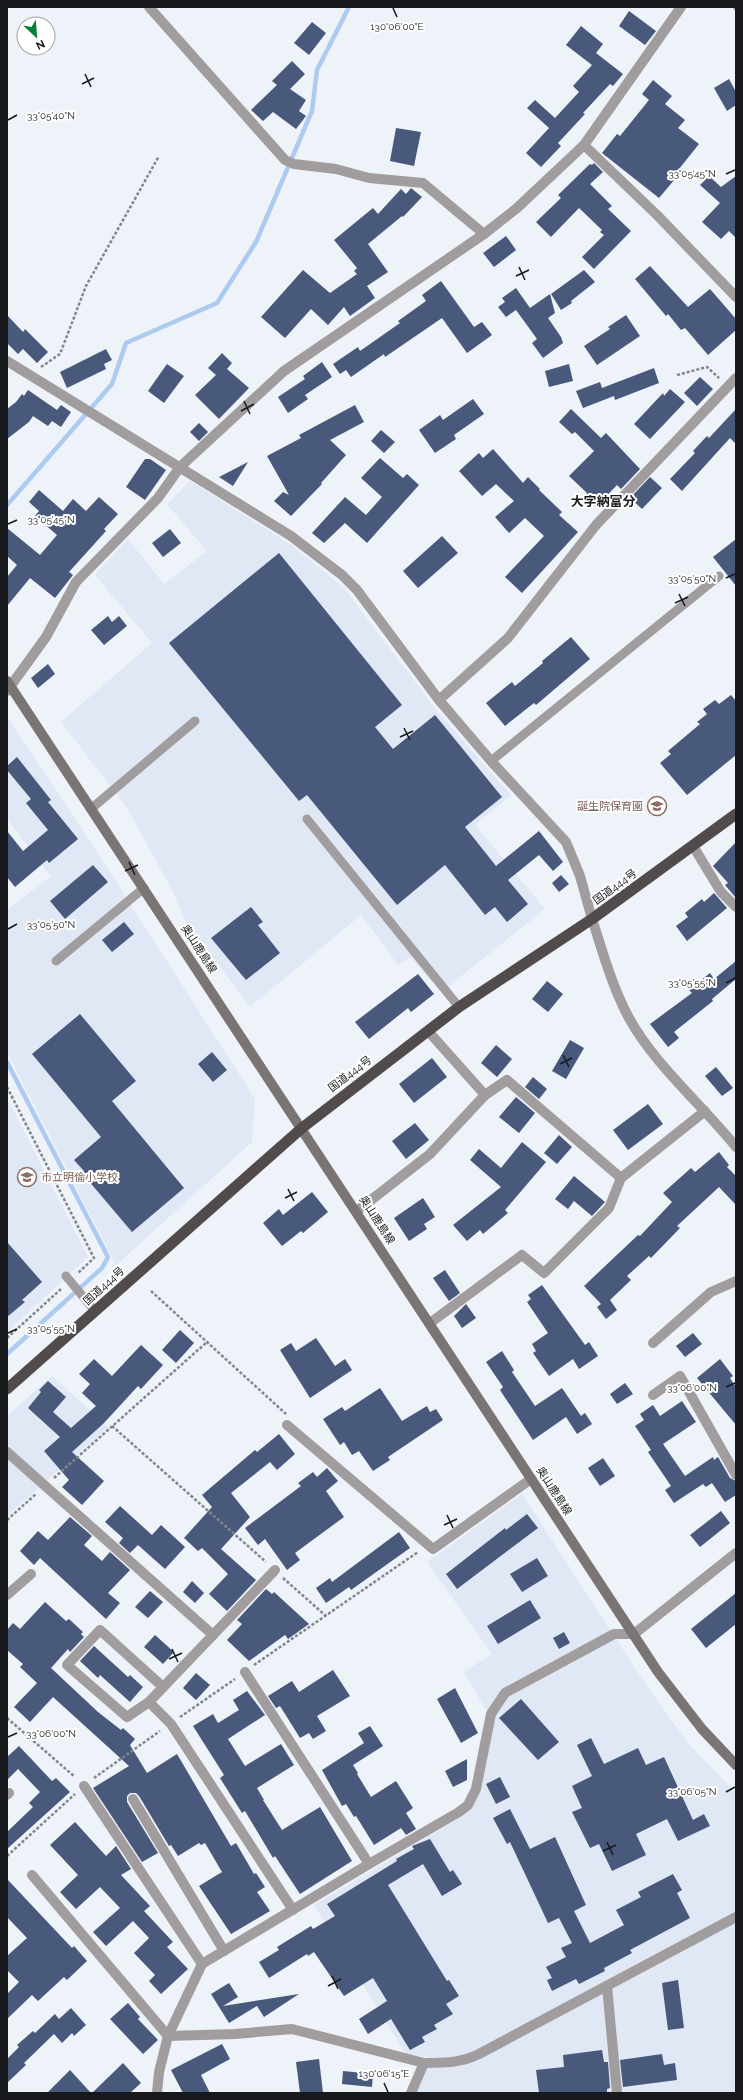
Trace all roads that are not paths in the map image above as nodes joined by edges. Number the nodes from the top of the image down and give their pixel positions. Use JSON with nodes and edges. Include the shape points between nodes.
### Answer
{"nodes":[{"id":1,"x":149,"y":7,"type":"edge"},
{"id":2,"x":681,"y":7,"type":"edge"},
{"id":3,"x":584,"y":146,"type":"junction"},
{"id":4,"x":484,"y":234,"type":"junction"},
{"id":5,"x":736,"y":297,"type":"edge"},
{"id":6,"x":7,"y":361,"type":"edge"},
{"id":7,"x":736,"y":378,"type":"edge"},
{"id":8,"x":180,"y":467,"type":"junction"},
{"id":9,"x":719,"y":576,"type":"dead end"},
{"id":10,"x":8,"y":686,"type":"edge"},
{"id":11,"x":439,"y":700,"type":"junction"},
{"id":12,"x":195,"y":721,"type":"dead end"},
{"id":13,"x":491,"y":761,"type":"junction"},
{"id":14,"x":92,"y":808,"type":"junction"},
{"id":15,"x":736,"y":814,"type":"edge"},
{"id":16,"x":307,"y":819,"type":"dead end"},
{"id":17,"x":693,"y":846,"type":"junction"},
{"id":18,"x":144,"y":888,"type":"junction"},
{"id":19,"x":736,"y":907,"type":"edge"},
{"id":20,"x":592,"y":919,"type":"junction"},
{"id":21,"x":56,"y":961,"type":"dead end"},
{"id":22,"x":459,"y":1007,"type":"junction"},
{"id":23,"x":428,"y":1031,"type":"junction"},
{"id":24,"x":485,"y":1096,"type":"junction"},
{"id":25,"x":705,"y":1111,"type":"junction"},
{"id":26,"x":302,"y":1128,"type":"junction"},
{"id":27,"x":735,"y":1144,"type":"edge"},
{"id":28,"x":621,"y":1178,"type":"junction"},
{"id":29,"x":357,"y":1211,"type":"junction"},
{"id":30,"x":70,"y":1280,"type":"road end"},
{"id":31,"x":736,"y":1281,"type":"edge"},
{"id":32,"x":95,"y":1311,"type":"junction"},
{"id":33,"x":430,"y":1323,"type":"junction"},
{"id":34,"x":653,"y":1343,"type":"dead end"},
{"id":35,"x":7,"y":1389,"type":"edge"},
{"id":36,"x":653,"y":1395,"type":"dead end"},
{"id":37,"x":287,"y":1425,"type":"road end"},
{"id":38,"x":7,"y":1452,"type":"edge"},
{"id":39,"x":736,"y":1475,"type":"edge"},
{"id":40,"x":531,"y":1479,"type":"junction"},
{"id":41,"x":736,"y":1553,"type":"edge"},
{"id":42,"x":275,"y":1570,"type":"road end"},
{"id":43,"x":31,"y":1574,"type":"dead end"},
{"id":44,"x":7,"y":1595,"type":"edge"},
{"id":45,"x":634,"y":1634,"type":"junction"},
{"id":46,"x":214,"y":1635,"type":"junction"},
{"id":47,"x":245,"y":1672,"type":"road end"},
{"id":48,"x":163,"y":1687,"type":"junction"},
{"id":49,"x":149,"y":1702,"type":"junction"},
{"id":50,"x":736,"y":1765,"type":"edge"},
{"id":51,"x":84,"y":1786,"type":"road end"},
{"id":52,"x":133,"y":1799,"type":"dead end"},
{"id":53,"x":369,"y":1864,"type":"junction"},
{"id":54,"x":32,"y":1875,"type":"dead end"},
{"id":55,"x":293,"y":1910,"type":"junction"},
{"id":56,"x":736,"y":1917,"type":"edge"},
{"id":57,"x":224,"y":1951,"type":"junction"},
{"id":58,"x":202,"y":1964,"type":"junction"},
{"id":59,"x":607,"y":1986,"type":"junction"},
{"id":60,"x":168,"y":2036,"type":"junction"},
{"id":61,"x":424,"y":2063,"type":"junction"},
{"id":62,"x":157,"y":2093,"type":"edge"},
{"id":63,"x":411,"y":2093,"type":"edge"},
{"id":64,"x":618,"y":2093,"type":"edge"}],
"edges":[{"from":1,"to":4,"type":"street","via":[[290,162],[336,169],[369,178],[423,183]]},
{"from":2,"to":3,"type":"street"},
{"from":3,"to":4,"type":"street","via":[[517,208]]},
{"from":3,"to":5,"type":"street","via":[[657,215]]},
{"from":4,"to":8,"type":"street","via":[[284,372]]},
{"from":6,"to":8,"type":"street"},
{"from":7,"to":11,"type":"street","via":[[596,525],[508,638]]},
{"from":8,"to":10,"type":"street","via":[[158,498],[76,582],[46,637]]},
{"from":8,"to":11,"type":"street","via":[[291,536],[342,576],[357,590]]},
{"from":9,"to":13,"type":"lane"},
{"from":10,"to":14,"type":"main road","name":"奥山鹿島線"},
{"from":11,"to":13,"type":"street"},
{"from":12,"to":14,"type":"lane"},
{"from":13,"to":20,"type":"street","via":[[566,842],[580,876]]},
{"from":14,"to":18,"type":"main road","name":"奥山鹿島線"},
{"from":15,"to":17,"type":"highway","name":"国道444号"},
{"from":16,"to":22,"type":"lane"},
{"from":17,"to":19,"type":"street","via":[[721,892]]},
{"from":17,"to":20,"type":"highway","name":"国道444号"},
{"from":18,"to":21,"type":"lane"},
{"from":18,"to":26,"type":"main road","name":"奥山鹿島線"},
{"from":20,"to":22,"type":"highway","name":"国道444号"},
{"from":20,"to":25,"type":"street","via":[[607,966],[629,1018],[648,1048]]},
{"from":22,"to":23,"type":"highway","name":"国道444号"},
{"from":23,"to":24,"type":"street"},
{"from":23,"to":26,"type":"highway","name":"国道444号"},
{"from":24,"to":28,"type":"street","via":[[507,1080]]},
{"from":24,"to":29,"type":"street","via":[[430,1154]]},
{"from":25,"to":27,"type":"street"},
{"from":25,"to":28,"type":"street"},
{"from":26,"to":29,"type":"main road","name":"奥山鹿島線"},
{"from":26,"to":32,"type":"highway","name":"国道444号"},
{"from":28,"to":33,"type":"street","via":[[609,1208],[544,1273],[522,1255]]},
{"from":29,"to":33,"type":"main road","name":"奥山鹿島線"},
{"from":30,"to":32,"type":"lane"},
{"from":31,"to":34,"type":"street","via":[[710,1292]]},
{"from":32,"to":35,"type":"highway","name":"国道444号"},
{"from":33,"to":40,"type":"main road","name":"奥山鹿島線"},
{"from":36,"to":39,"type":"street","via":[[680,1376]]},
{"from":37,"to":40,"type":"street","via":[[433,1549]]},
{"from":38,"to":46,"type":"street"},
{"from":40,"to":45,"type":"main road","name":"奥山鹿島線"},
{"from":41,"to":45,"type":"street"},
{"from":42,"to":46,"type":"street"},
{"from":43,"to":44,"type":"street"},
{"from":45,"to":50,"type":"main road","name":"奥山鹿島線","via":[[658,1672],[702,1729]]},
{"from":45,"to":53,"type":"street","via":[[614,1634],[505,1693],[491,1714],[476,1789],[468,1805]]},
{"from":46,"to":48,"type":"street"},
{"from":47,"to":53,"type":"street"},
{"from":48,"to":49,"type":"street"},
{"from":48,"to":49,"type":"street","via":[[100,1630],[67,1664],[127,1717]]},
{"from":49,"to":55,"type":"street","via":[[171,1724]]},
{"from":51,"to":58,"type":"street"},
{"from":52,"to":57,"type":"street"},
{"from":53,"to":55,"type":"street"},
{"from":54,"to":60,"type":"street"},
{"from":55,"to":57,"type":"street"},
{"from":56,"to":59,"type":"street"},
{"from":57,"to":58,"type":"street"},
{"from":58,"to":60,"type":"street"},
{"from":59,"to":61,"type":"street","via":[[466,2060]]},
{"from":59,"to":64,"type":"street"},
{"from":60,"to":61,"type":"street","via":[[235,2034],[292,2028]]},
{"from":60,"to":62,"type":"street","via":[[159,2072]]},
{"from":61,"to":63,"type":"street"}]}
